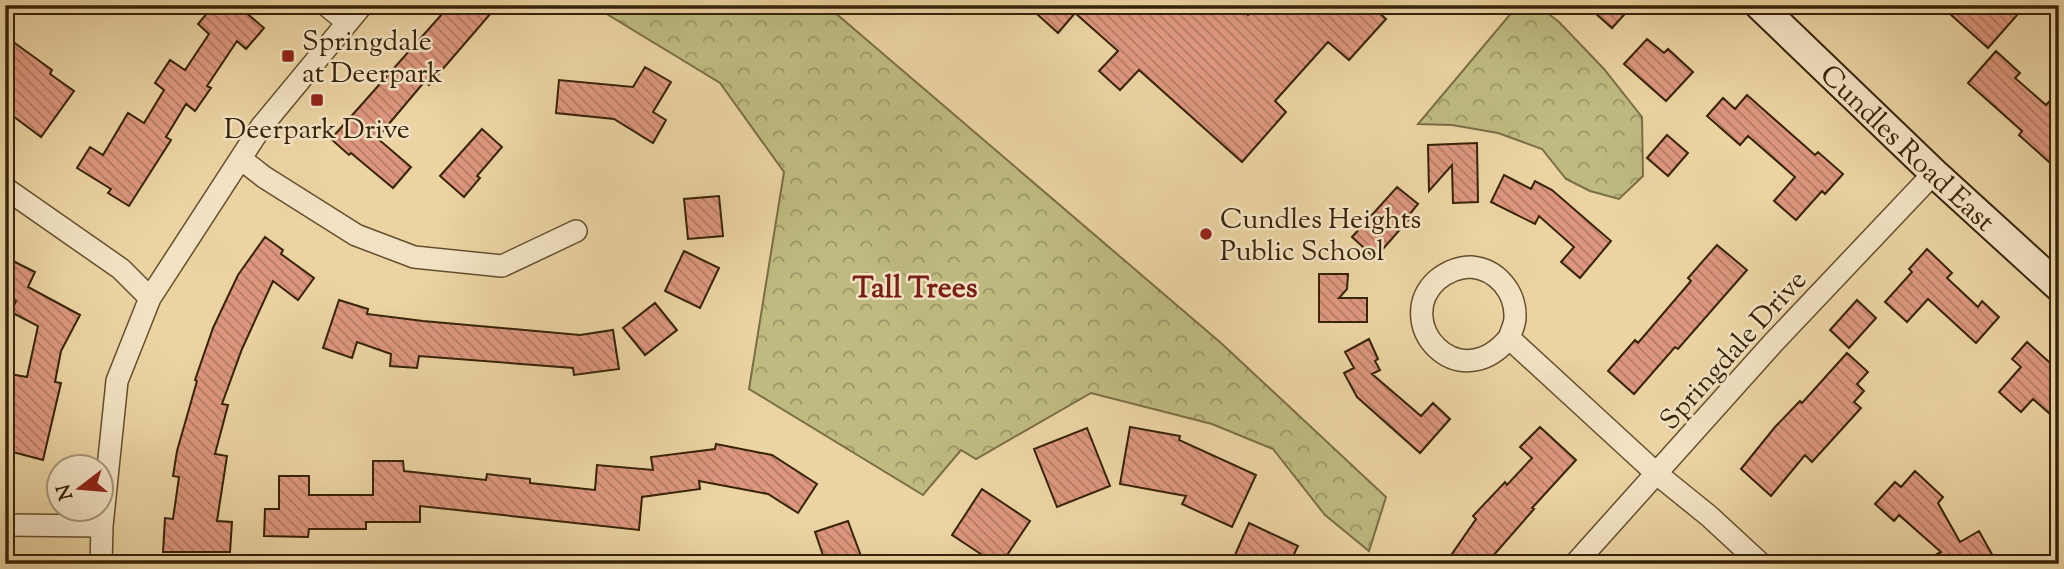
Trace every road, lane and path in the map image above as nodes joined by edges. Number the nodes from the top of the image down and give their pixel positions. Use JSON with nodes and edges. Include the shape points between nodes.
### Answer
{"nodes":[{"id":1,"x":326,"y":5,"type":"edge"},
{"id":2,"x":362,"y":5,"type":"edge"},
{"id":3,"x":1759,"y":5,"type":"edge"},
{"id":4,"x":347,"y":22,"type":"junction"},
{"id":5,"x":241,"y":159,"type":"junction"},
{"id":6,"x":1934,"y":173,"type":"junction"},
{"id":7,"x":5,"y":188,"type":"edge"},
{"id":8,"x":576,"y":231,"type":"dead end"},
{"id":9,"x":2059,"y":287,"type":"edge"},
{"id":10,"x":150,"y":298,"type":"junction"},
{"id":11,"x":1509,"y":338,"type":"junction"},
{"id":12,"x":1657,"y":474,"type":"junction"},
{"id":13,"x":5,"y":526,"type":"edge"},
{"id":14,"x":102,"y":526,"type":"junction"},
{"id":15,"x":101,"y":564,"type":"edge"},
{"id":16,"x":1575,"y":564,"type":"edge"},
{"id":17,"x":1761,"y":564,"type":"edge"}],
"edges":[{"from":1,"to":4,"type":"street"},
{"from":2,"to":4,"type":"street"},
{"from":3,"to":6,"type":"main road","name":"Cundles Road East"},
{"from":4,"to":5,"type":"street","via":[[261,127]]},
{"from":5,"to":8,"type":"street","via":[[356,235],[414,257],[502,266]]},
{"from":5,"to":10,"type":"street"},
{"from":6,"to":9,"type":"main road","name":"Cundles Road East"},
{"from":6,"to":12,"type":"street","name":"Springdale Drive"},
{"from":7,"to":10,"type":"street","via":[[121,269]]},
{"from":10,"to":14,"type":"street","via":[[117,381]]},
{"from":11,"to":11,"type":"street","via":[[1516,320],[1514,300],[1493,274],[1460,268],[1430,286],[1422,309],[1423,323],[1436,348],[1451,358],[1486,358]]},
{"from":11,"to":12,"type":"street"},
{"from":12,"to":16,"type":"street","name":"Springdale Drive"},
{"from":12,"to":17,"type":"street"},
{"from":13,"to":14,"type":"street"},
{"from":14,"to":15,"type":"street"}]}
